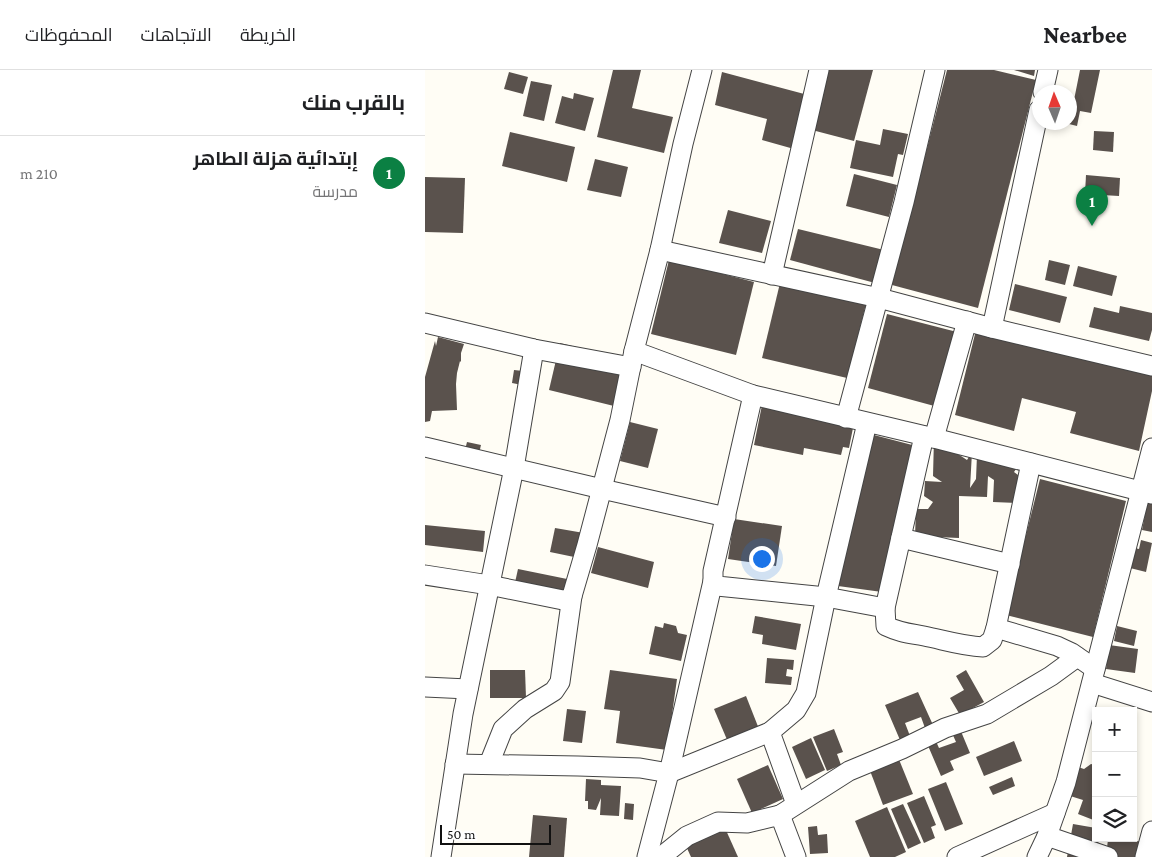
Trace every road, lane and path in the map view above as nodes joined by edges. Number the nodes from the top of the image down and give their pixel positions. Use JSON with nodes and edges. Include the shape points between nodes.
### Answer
{"nodes":[{"id":1,"x":702,"y":70,"type":"edge"},
{"id":2,"x":819,"y":70,"type":"edge"},
{"id":3,"x":935,"y":70,"type":"edge"},
{"id":4,"x":1048,"y":70,"type":"edge"},
{"id":5,"x":1045,"y":85,"type":"edge"},
{"id":6,"x":1035,"y":130,"type":"edge"},
{"id":7,"x":660,"y":250,"type":"junction"},
{"id":8,"x":772,"y":275,"type":"junction"},
{"id":9,"x":879,"y":298,"type":"junction"},
{"id":10,"x":967,"y":321,"type":"junction"},
{"id":11,"x":425,"y":323,"type":"edge"},
{"id":12,"x":992,"y":328,"type":"junction"},
{"id":13,"x":534,"y":350,"type":"junction"},
{"id":14,"x":632,"y":359,"type":"junction"},
{"id":15,"x":1152,"y":366,"type":"edge"},
{"id":16,"x":753,"y":394,"type":"junction"},
{"id":17,"x":846,"y":418,"type":"junction"},
{"id":18,"x":867,"y":423,"type":"junction"},
{"id":19,"x":929,"y":437,"type":"junction"},
{"id":20,"x":425,"y":447,"type":"edge"},
{"id":21,"x":1152,"y":448,"type":"edge"},
{"id":22,"x":1031,"y":463,"type":"junction"},
{"id":23,"x":514,"y":468,"type":"junction"},
{"id":24,"x":602,"y":490,"type":"junction"},
{"id":25,"x":1147,"y":493,"type":"edge"},
{"id":26,"x":725,"y":517,"type":"junction"},
{"id":27,"x":901,"y":538,"type":"junction"},
{"id":28,"x":1010,"y":564,"type":"junction"},
{"id":29,"x":425,"y":575,"type":"edge"},
{"id":30,"x":713,"y":581,"type":"junction"},
{"id":31,"x":489,"y":585,"type":"junction"},
{"id":32,"x":572,"y":596,"type":"junction"},
{"id":33,"x":826,"y":597,"type":"junction"},
{"id":34,"x":885,"y":608,"type":"junction"},
{"id":35,"x":996,"y":628,"type":"junction"},
{"id":36,"x":1077,"y":657,"type":"junction"},
{"id":37,"x":1094,"y":676,"type":"junction"},
{"id":38,"x":425,"y":687,"type":"edge"},
{"id":39,"x":468,"y":689,"type":"junction"},
{"id":40,"x":1152,"y":702,"type":"edge"},
{"id":41,"x":770,"y":732,"type":"junction"},
{"id":42,"x":455,"y":764,"type":"junction"},
{"id":43,"x":489,"y":764,"type":"junction"},
{"id":44,"x":669,"y":773,"type":"junction"},
{"id":45,"x":796,"y":804,"type":"junction"},
{"id":46,"x":1055,"y":813,"type":"junction"},
{"id":47,"x":780,"y":815,"type":"junction"},
{"id":48,"x":1152,"y":830,"type":"edge"},
{"id":49,"x":1047,"y":836,"type":"junction"},
{"id":50,"x":441,"y":857,"type":"edge"},
{"id":51,"x":647,"y":857,"type":"edge"},
{"id":52,"x":661,"y":857,"type":"edge"},
{"id":53,"x":796,"y":857,"type":"edge"},
{"id":54,"x":957,"y":857,"type":"edge"},
{"id":55,"x":1037,"y":857,"type":"edge"},
{"id":56,"x":1108,"y":857,"type":"edge"},
{"id":57,"x":1145,"y":857,"type":"edge"}],
"edges":[{"from":1,"to":7,"type":"street"},
{"from":2,"to":8,"type":"street"},
{"from":3,"to":9,"type":"street"},
{"from":4,"to":5,"type":"street"},
{"from":6,"to":12,"type":"street"},
{"from":7,"to":8,"type":"street"},
{"from":7,"to":14,"type":"street"},
{"from":8,"to":9,"type":"street"},
{"from":9,"to":10,"type":"street"},
{"from":9,"to":17,"type":"street"},
{"from":10,"to":12,"type":"street"},
{"from":10,"to":19,"type":"street"},
{"from":11,"to":13,"type":"street"},
{"from":12,"to":15,"type":"street"},
{"from":13,"to":14,"type":"street"},
{"from":13,"to":23,"type":"street"},
{"from":14,"to":16,"type":"street"},
{"from":14,"to":24,"type":"street","via":[[621,420]]},
{"from":16,"to":17,"type":"street"},
{"from":16,"to":26,"type":"street"},
{"from":17,"to":18,"type":"street"},
{"from":18,"to":19,"type":"street"},
{"from":18,"to":33,"type":"street"},
{"from":19,"to":22,"type":"street"},
{"from":19,"to":27,"type":"street"},
{"from":20,"to":23,"type":"street"},
{"from":21,"to":25,"type":"street"},
{"from":22,"to":25,"type":"street"},
{"from":22,"to":28,"type":"street"},
{"from":23,"to":24,"type":"street"},
{"from":23,"to":31,"type":"street"},
{"from":24,"to":26,"type":"street"},
{"from":24,"to":32,"type":"street"},
{"from":25,"to":37,"type":"street"},
{"from":26,"to":30,"type":"street"},
{"from":27,"to":28,"type":"street"},
{"from":27,"to":34,"type":"street"},
{"from":28,"to":35,"type":"street"},
{"from":29,"to":31,"type":"street"},
{"from":30,"to":33,"type":"street","via":[[717,586]]},
{"from":30,"to":44,"type":"street"},
{"from":31,"to":32,"type":"street","via":[[563,600]]},
{"from":31,"to":39,"type":"street"},
{"from":32,"to":43,"type":"street","via":[[560,682],[555,691],[525,710],[503,730]]},
{"from":33,"to":34,"type":"street"},
{"from":33,"to":41,"type":"street","via":[[806,693],[796,710]]},
{"from":34,"to":35,"type":"street","via":[[886,626],[901,633],[961,646],[983,647],[992,640]]},
{"from":35,"to":36,"type":"street","via":[[1057,646]]},
{"from":36,"to":37,"type":"street"},
{"from":36,"to":45,"type":"street","via":[[987,714],[945,728],[849,771]]},
{"from":37,"to":40,"type":"street"},
{"from":37,"to":46,"type":"street","via":[[1067,782]]},
{"from":38,"to":39,"type":"street"},
{"from":39,"to":42,"type":"street"},
{"from":41,"to":44,"type":"street"},
{"from":41,"to":45,"type":"street"},
{"from":42,"to":43,"type":"street"},
{"from":42,"to":50,"type":"street"},
{"from":43,"to":44,"type":"street","via":[[640,768]]},
{"from":44,"to":51,"type":"street"},
{"from":45,"to":47,"type":"street"},
{"from":46,"to":49,"type":"street"},
{"from":46,"to":54,"type":"street"},
{"from":47,"to":52,"type":"street","via":[[747,823],[718,822],[687,836]]},
{"from":47,"to":53,"type":"street"},
{"from":48,"to":57,"type":"street"},
{"from":49,"to":55,"type":"street"},
{"from":49,"to":56,"type":"street"}]}
